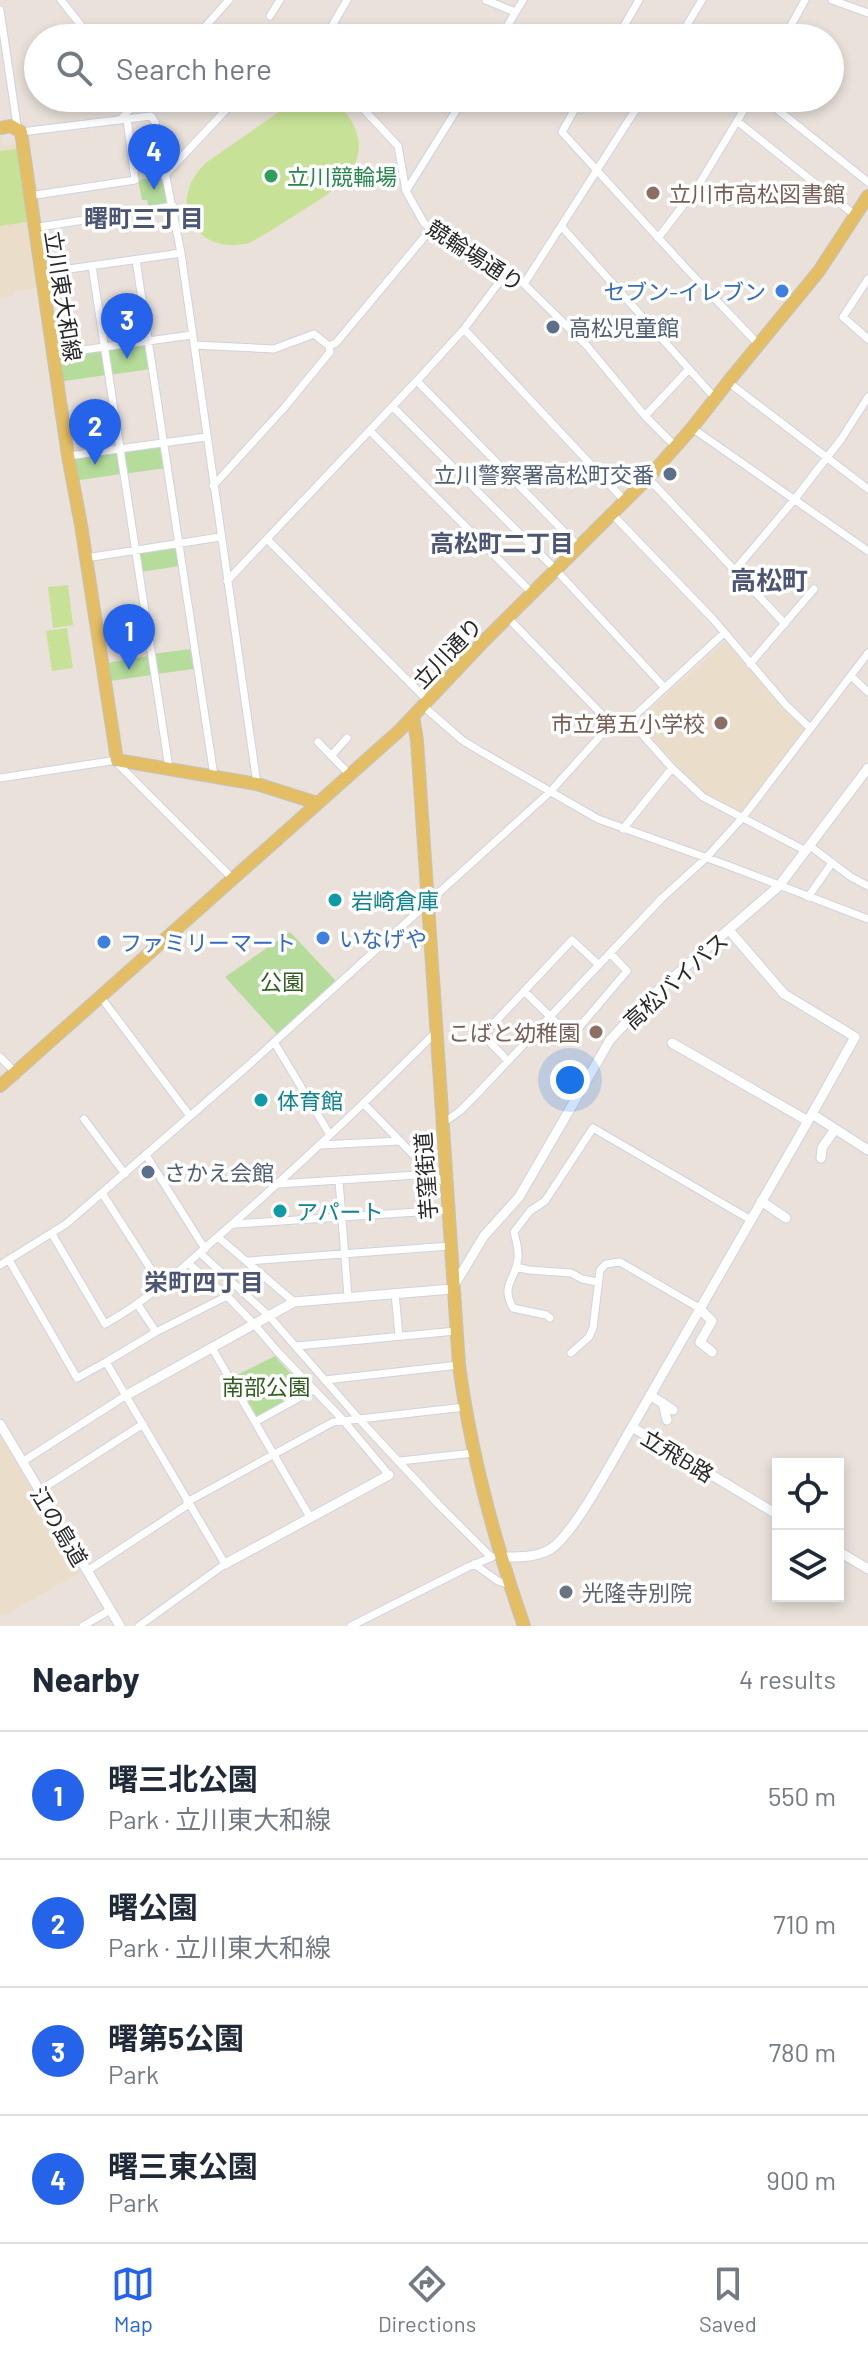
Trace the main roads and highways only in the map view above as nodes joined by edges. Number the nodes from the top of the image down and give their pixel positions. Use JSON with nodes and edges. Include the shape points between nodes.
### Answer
{"nodes":[{"id":1,"x":0,"y":128,"type":"edge"},
{"id":2,"x":868,"y":196,"type":"edge"},
{"id":3,"x":413,"y":716,"type":"junction"},
{"id":4,"x":317,"y":803,"type":"junction"},
{"id":5,"x":0,"y":1086,"type":"edge"},
{"id":6,"x":524,"y":1626,"type":"edge"}],
"edges":[{"from":1,"to":4,"type":"main road","name":"立川東大和線","via":[[11,126],[21,132],[117,760],[257,784]]},
{"from":2,"to":3,"type":"main road","name":"立川通り","via":[[819,271],[676,447]]},
{"from":3,"to":4,"type":"main road","name":"立川通り"},
{"from":3,"to":6,"type":"main road","name":"芋窪街道","via":[[459,1365],[496,1557]]},
{"from":4,"to":5,"type":"main road","name":"立川通り"}]}
